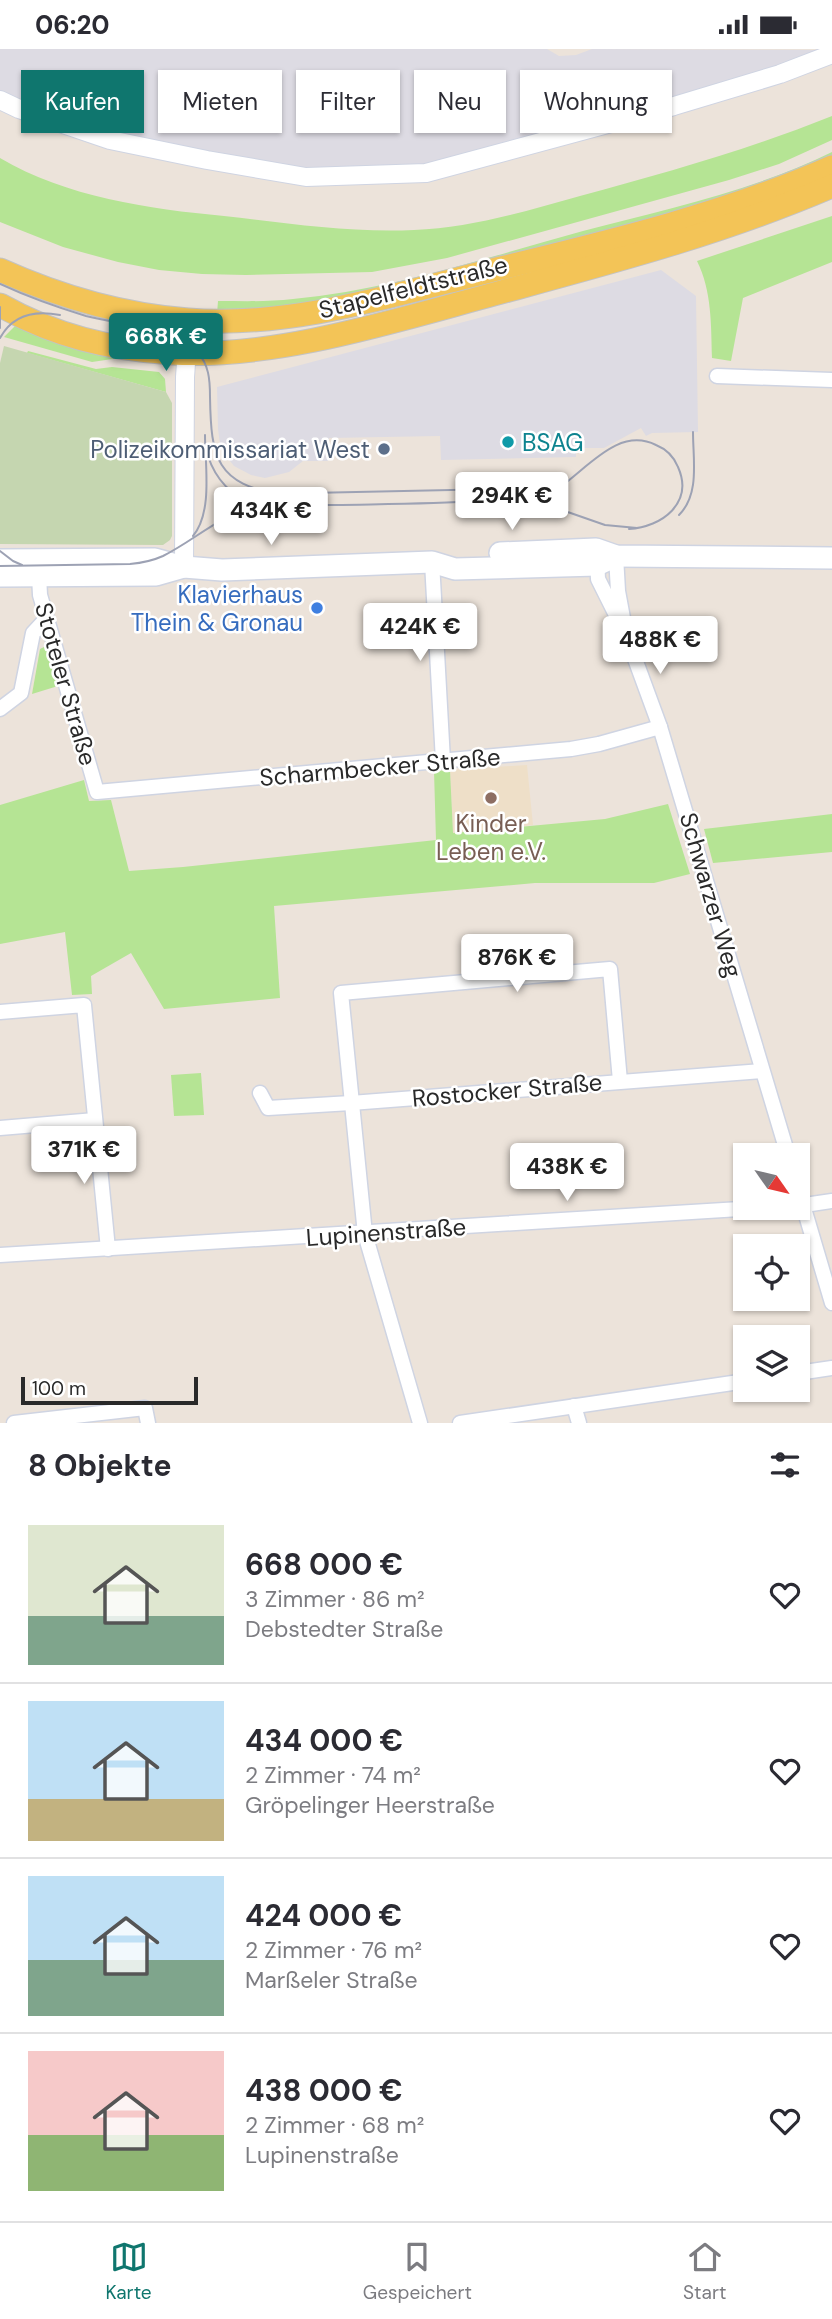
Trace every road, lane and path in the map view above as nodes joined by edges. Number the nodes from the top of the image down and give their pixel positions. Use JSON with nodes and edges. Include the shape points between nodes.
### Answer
{"nodes":[{"id":1,"x":832,"y":54,"type":"edge"},
{"id":2,"x":0,"y":100,"type":"edge"},
{"id":3,"x":832,"y":167,"type":"edge"},
{"id":4,"x":832,"y":186,"type":"edge"},
{"id":5,"x":0,"y":270,"type":"edge"},
{"id":6,"x":0,"y":305,"type":"edge"},
{"id":7,"x":189,"y":320,"type":"junction"},
{"id":8,"x":187,"y":352,"type":"junction"},
{"id":9,"x":717,"y":376,"type":"dead end"},
{"id":10,"x":832,"y":380,"type":"edge"},
{"id":11,"x":603,"y":557,"type":"junction"},
{"id":12,"x":832,"y":558,"type":"edge"},
{"id":13,"x":0,"y":560,"type":"edge"},
{"id":14,"x":436,"y":563,"type":"junction"},
{"id":15,"x":184,"y":567,"type":"junction"},
{"id":16,"x":39,"y":575,"type":"junction"},
{"id":17,"x":0,"y":576,"type":"edge"},
{"id":18,"x":46,"y":619,"type":"junction"},
{"id":19,"x":627,"y":637,"type":"junction"},
{"id":20,"x":0,"y":709,"type":"edge"},
{"id":21,"x":660,"y":727,"type":"junction"},
{"id":22,"x":443,"y":761,"type":"junction"},
{"id":23,"x":97,"y":792,"type":"joint"},
{"id":24,"x":0,"y":1011,"type":"edge"},
{"id":25,"x":762,"y":1071,"type":"junction"},
{"id":26,"x":620,"y":1081,"type":"junction"},
{"id":27,"x":260,"y":1093,"type":"dead end"},
{"id":28,"x":351,"y":1103,"type":"junction"},
{"id":29,"x":95,"y":1120,"type":"junction"},
{"id":30,"x":0,"y":1128,"type":"edge"},
{"id":31,"x":784,"y":1143,"type":"edge"},
{"id":32,"x":832,"y":1202,"type":"edge"},
{"id":33,"x":810,"y":1205,"type":"edge"},
{"id":34,"x":733,"y":1210,"type":"edge"},
{"id":35,"x":805,"y":1220,"type":"edge"},
{"id":36,"x":365,"y":1234,"type":"junction"},
{"id":37,"x":108,"y":1249,"type":"junction"},
{"id":38,"x":0,"y":1255,"type":"edge"},
{"id":39,"x":832,"y":1303,"type":"edge"},
{"id":40,"x":832,"y":1368,"type":"edge"},
{"id":41,"x":810,"y":1371,"type":"edge"},
{"id":42,"x":733,"y":1383,"type":"edge"},
{"id":43,"x":574,"y":1406,"type":"junction"},
{"id":44,"x":32,"y":1422,"type":"edge"},
{"id":45,"x":13,"y":1423,"type":"edge"},
{"id":46,"x":148,"y":1423,"type":"edge"},
{"id":47,"x":420,"y":1423,"type":"edge"},
{"id":48,"x":460,"y":1423,"type":"edge"},
{"id":49,"x":579,"y":1423,"type":"edge"}],
"edges":[{"from":1,"to":2,"type":"street","via":[[674,106],[426,173],[306,177],[110,140]]},
{"from":3,"to":7,"type":"main road","name":"Stapelfeldtstraße","via":[[704,213],[372,301],[275,319]]},
{"from":4,"to":8,"type":"main road","name":"Stapelfeldtstraße","via":[[706,233],[437,309],[267,348]]},
{"from":5,"to":7,"type":"main road","name":"Stapelfeldtstraße","via":[[89,304]]},
{"from":6,"to":8,"type":"main road","name":"Stapelfeldtstraße","via":[[40,326],[102,345]]},
{"from":7,"to":8,"type":"street"},
{"from":8,"to":15,"type":"street"},
{"from":9,"to":10,"type":"street"},
{"from":11,"to":12,"type":"main road"},
{"from":11,"to":14,"type":"main road","via":[[454,556]]},
{"from":11,"to":19,"type":"street","name":"Schwarzer Weg","via":[[618,591]]},
{"from":11,"to":19,"type":"street","name":"Schwarzer Weg","via":[[598,579]]},
{"from":13,"to":15,"type":"main road","via":[[155,559]]},
{"from":14,"to":15,"type":"main road","via":[[222,570]]},
{"from":14,"to":22,"type":"street"},
{"from":15,"to":16,"type":"main road","via":[[156,575]]},
{"from":16,"to":17,"type":"main road"},
{"from":16,"to":18,"type":"street","name":"Stoteler Straße"},
{"from":18,"to":20,"type":"street","via":[[33,633],[21,692]]},
{"from":18,"to":23,"type":"street","name":"Stoteler Straße"},
{"from":19,"to":21,"type":"street","name":"Schwarzer Weg"},
{"from":21,"to":22,"type":"street","name":"Scharmbecker Straße","via":[[571,749]]},
{"from":21,"to":25,"type":"street","name":"Schwarzer Weg"},
{"from":22,"to":23,"type":"street","name":"Scharmbecker Straße"},
{"from":24,"to":29,"type":"street","via":[[84,1005]]},
{"from":25,"to":26,"type":"street","name":"Rostocker Straße"},
{"from":25,"to":31,"type":"street","name":"Schwarzer Weg"},
{"from":26,"to":28,"type":"street","name":"Rostocker Straße"},
{"from":26,"to":28,"type":"street","via":[[610,969],[341,993]]},
{"from":27,"to":28,"type":"street","name":"Rostocker Straße","via":[[268,1108]]},
{"from":28,"to":36,"type":"street"},
{"from":29,"to":30,"type":"street"},
{"from":29,"to":37,"type":"street"},
{"from":32,"to":33,"type":"street"},
{"from":34,"to":36,"type":"street","name":"Lupinenstraße"},
{"from":35,"to":39,"type":"street"},
{"from":36,"to":37,"type":"street","name":"Lupinenstraße"},
{"from":36,"to":47,"type":"street"},
{"from":37,"to":38,"type":"street","name":"Lupinenstraße"},
{"from":40,"to":41,"type":"street"},
{"from":42,"to":43,"type":"street"},
{"from":43,"to":48,"type":"street"},
{"from":43,"to":49,"type":"street"},
{"from":44,"to":45,"type":"street"},
{"from":44,"to":46,"type":"street","via":[[145,1408]]}]}
